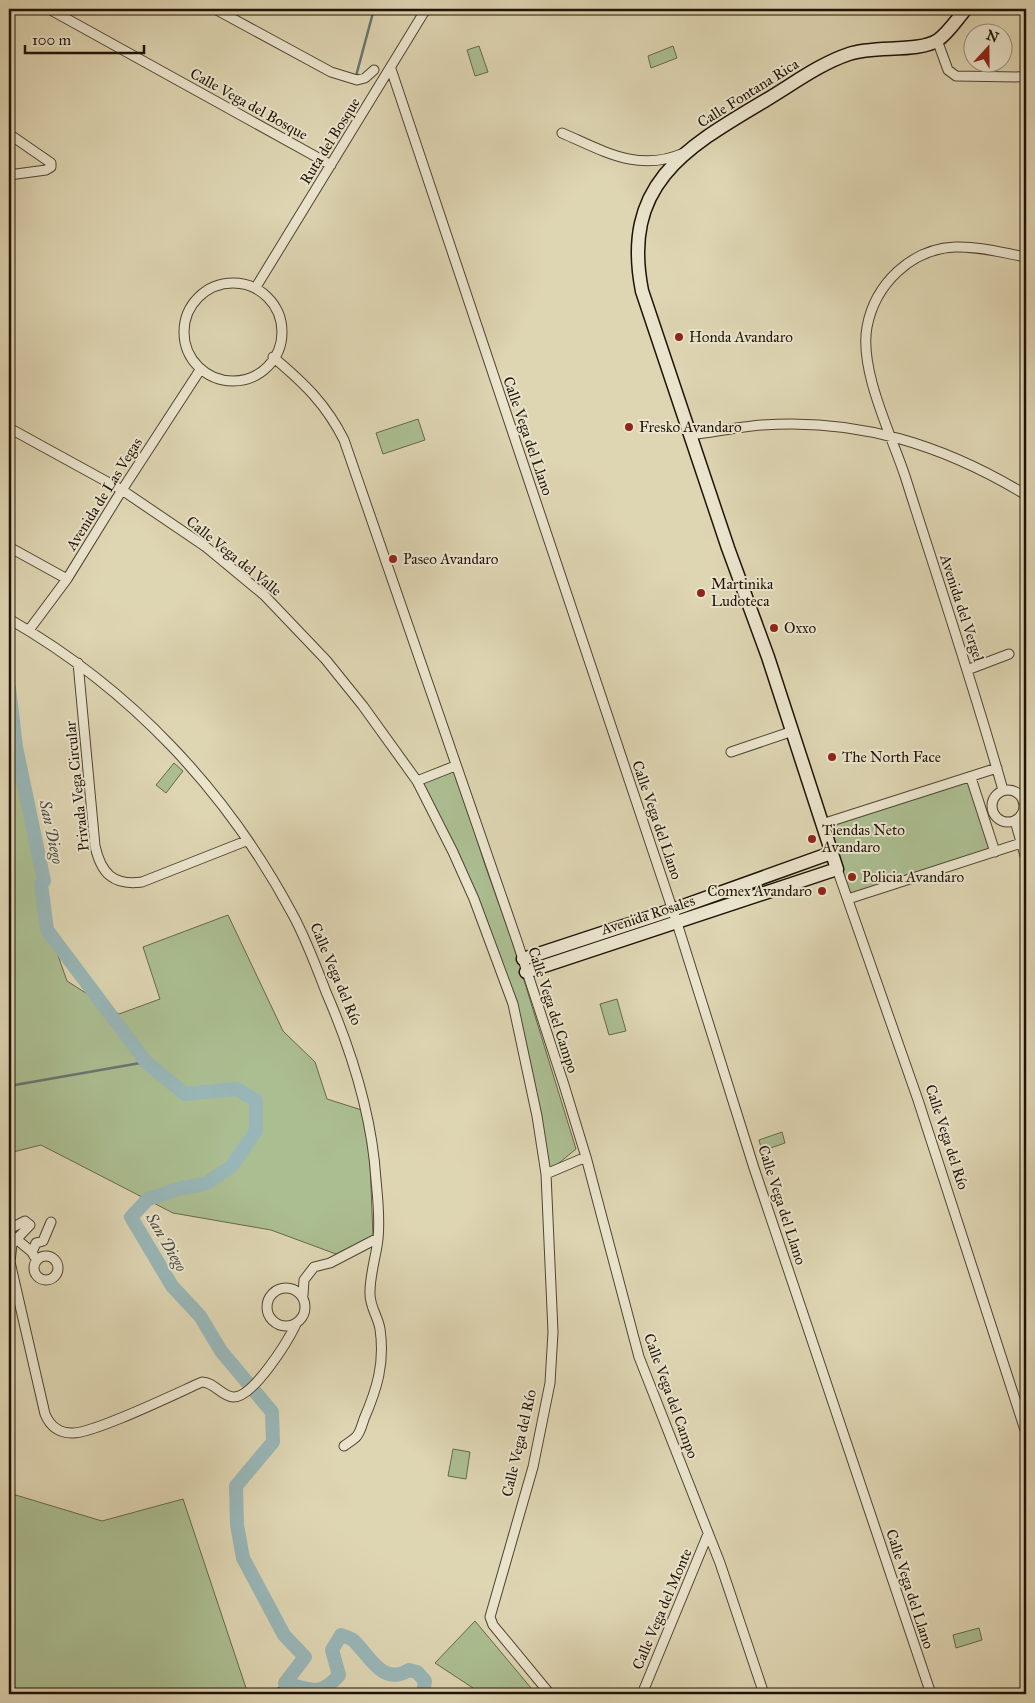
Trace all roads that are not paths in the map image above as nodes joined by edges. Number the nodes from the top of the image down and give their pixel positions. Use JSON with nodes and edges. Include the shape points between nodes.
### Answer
{"nodes":[{"id":1,"x":49,"y":9,"type":"edge"},
{"id":2,"x":215,"y":9,"type":"edge"},
{"id":3,"x":426,"y":9,"type":"edge"},
{"id":4,"x":966,"y":9,"type":"edge"},
{"id":5,"x":937,"y":40,"type":"junction"},
{"id":6,"x":391,"y":69,"type":"junction"},
{"id":7,"x":374,"y":70,"type":"dead end"},
{"id":8,"x":1026,"y":77,"type":"edge"},
{"id":9,"x":562,"y":133,"type":"dead end"},
{"id":10,"x":9,"y":134,"type":"edge"},
{"id":11,"x":689,"y":150,"type":"junction"},
{"id":12,"x":331,"y":165,"type":"junction"},
{"id":13,"x":9,"y":175,"type":"edge"},
{"id":14,"x":1026,"y":258,"type":"edge"},
{"id":15,"x":256,"y":287,"type":"junction"},
{"id":16,"x":274,"y":357,"type":"junction"},
{"id":17,"x":200,"y":370,"type":"junction"},
{"id":18,"x":9,"y":428,"type":"edge"},
{"id":19,"x":891,"y":435,"type":"junction"},
{"id":20,"x":690,"y":436,"type":"junction"},
{"id":21,"x":122,"y":490,"type":"junction"},
{"id":22,"x":1026,"y":495,"type":"edge"},
{"id":23,"x":9,"y":547,"type":"edge"},
{"id":24,"x":67,"y":579,"type":"junction"},
{"id":25,"x":9,"y":619,"type":"edge"},
{"id":26,"x":28,"y":630,"type":"junction"},
{"id":27,"x":1010,"y":654,"type":"dead end"},
{"id":28,"x":78,"y":663,"type":"junction"},
{"id":29,"x":967,"y":670,"type":"junction"},
{"id":30,"x":793,"y":730,"type":"junction"},
{"id":31,"x":731,"y":752,"type":"dead end"},
{"id":32,"x":454,"y":766,"type":"junction"},
{"id":33,"x":997,"y":768,"type":"junction"},
{"id":34,"x":971,"y":778,"type":"junction"},
{"id":35,"x":417,"y":781,"type":"junction"},
{"id":36,"x":1003,"y":790,"type":"junction"},
{"id":37,"x":1023,"y":793,"type":"edge"},
{"id":38,"x":1026,"y":806,"type":"edge"},
{"id":39,"x":992,"y":811,"type":"junction"},
{"id":40,"x":983,"y":815,"type":"junction"},
{"id":41,"x":1015,"y":821,"type":"junction"},
{"id":42,"x":822,"y":824,"type":"junction"},
{"id":43,"x":246,"y":841,"type":"junction"},
{"id":44,"x":1021,"y":843,"type":"junction"},
{"id":45,"x":995,"y":852,"type":"junction"},
{"id":46,"x":831,"y":853,"type":"junction"},
{"id":47,"x":1026,"y":858,"type":"edge"},
{"id":48,"x":837,"y":869,"type":"junction"},
{"id":49,"x":848,"y":899,"type":"junction"},
{"id":50,"x":672,"y":910,"type":"junction"},
{"id":51,"x":677,"y":923,"type":"junction"},
{"id":52,"x":522,"y":959,"type":"junction"},
{"id":53,"x":526,"y":972,"type":"junction"},
{"id":54,"x":586,"y":1157,"type":"junction"},
{"id":55,"x":546,"y":1174,"type":"junction"},
{"id":56,"x":51,"y":1222,"type":"dead end"},
{"id":57,"x":9,"y":1229,"type":"edge"},
{"id":58,"x":15,"y":1238,"type":"junction"},
{"id":59,"x":378,"y":1238,"type":"junction"},
{"id":60,"x":32,"y":1252,"type":"junction"},
{"id":61,"x":36,"y":1261,"type":"dead end"},
{"id":62,"x":303,"y":1295,"type":"junction"},
{"id":63,"x":296,"y":1324,"type":"junction"},
{"id":64,"x":1026,"y":1433,"type":"edge"},
{"id":65,"x":344,"y":1446,"type":"dead end"},
{"id":66,"x":708,"y":1534,"type":"junction"},
{"id":67,"x":550,"y":1694,"type":"edge"},
{"id":68,"x":642,"y":1694,"type":"edge"},
{"id":69,"x":764,"y":1694,"type":"edge"},
{"id":70,"x":931,"y":1694,"type":"edge"}],
"edges":[{"from":1,"to":12,"type":"street","name":"Calle Vega del Bosque"},
{"from":2,"to":7,"type":"street","via":[[348,79],[365,78]]},
{"from":3,"to":6,"type":"street","name":"Ruta del Bosque"},
{"from":4,"to":5,"type":"street"},
{"from":5,"to":8,"type":"street","via":[[948,70],[956,76]]},
{"from":5,"to":11,"type":"street","name":"Calle Fontana Rica","via":[[903,48],[870,48],[830,61]]},
{"from":6,"to":12,"type":"street","name":"Ruta del Bosque"},
{"from":6,"to":50,"type":"street","name":"Calle Vega del Llano"},
{"from":9,"to":11,"type":"street","via":[[633,161],[657,161]]},
{"from":10,"to":13,"type":"street","via":[[51,163],[46,170]]},
{"from":11,"to":20,"type":"street","name":"Calle Fontana Rica","via":[[664,174],[644,209],[637,249],[642,291]]},
{"from":12,"to":15,"type":"street","name":"Ruta del Bosque"},
{"from":14,"to":19,"type":"street","name":"Avenida del Vergel","via":[[975,248],[946,248],[910,261],[888,282],[876,299],[869,318],[865,348],[872,381]]},
{"from":15,"to":16,"type":"street","via":[[272,300],[280,320],[280,341]]},
{"from":15,"to":17,"type":"street","via":[[242,282],[219,285],[199,298],[190,311],[185,326],[186,342]]},
{"from":16,"to":17,"type":"street","via":[[262,371],[237,381],[224,381]]},
{"from":16,"to":32,"type":"street","name":"Calle Vega del Campo","via":[[311,390],[326,408],[344,440]]},
{"from":17,"to":21,"type":"street","name":"Avenida de Las Vegas"},
{"from":18,"to":21,"type":"street","name":"Calle Vega del Valle"},
{"from":19,"to":20,"type":"street","via":[[827,426],[762,425]]},
{"from":19,"to":22,"type":"street","via":[[965,462]]},
{"from":19,"to":29,"type":"street","name":"Avenida del Vergel"},
{"from":20,"to":30,"type":"street","name":"Calle Vega del Río"},
{"from":21,"to":24,"type":"street","name":"Avenida de Las Vegas"},
{"from":21,"to":35,"type":"street","name":"Calle Vega del Valle","via":[[206,547],[264,595],[326,660]]},
{"from":23,"to":24,"type":"street"},
{"from":24,"to":26,"type":"street","name":"Avenida de Las Vegas"},
{"from":25,"to":26,"type":"street","name":"Calle Vega del Río"},
{"from":26,"to":28,"type":"street","name":"Calle Vega del Río"},
{"from":27,"to":29,"type":"street"},
{"from":28,"to":43,"type":"street","name":"Calle Vega del Río","via":[[141,714],[214,793]]},
{"from":28,"to":43,"type":"street","name":"Privada Vega Circular","via":[[95,846],[105,873],[132,884],[142,882]]},
{"from":29,"to":33,"type":"street","name":"Avenida del Vergel"},
{"from":30,"to":31,"type":"street"},
{"from":30,"to":42,"type":"street","name":"Calle Vega del Río"},
{"from":32,"to":35,"type":"street"},
{"from":32,"to":52,"type":"street","name":"Calle Vega del Campo"},
{"from":33,"to":34,"type":"street"},
{"from":33,"to":36,"type":"street","name":"Avenida del Vergel"},
{"from":34,"to":40,"type":"street"},
{"from":34,"to":42,"type":"street"},
{"from":35,"to":55,"type":"street","via":[[464,875],[508,989],[537,1116]]},
{"from":36,"to":37,"type":"street"},
{"from":36,"to":39,"type":"street","via":[[993,800]]},
{"from":37,"to":38,"type":"street"},
{"from":38,"to":41,"type":"street"},
{"from":39,"to":40,"type":"street"},
{"from":39,"to":41,"type":"street","via":[[999,820]]},
{"from":40,"to":45,"type":"street"},
{"from":41,"to":44,"type":"street"},
{"from":42,"to":46,"type":"street","name":"Calle Vega del Río"},
{"from":43,"to":59,"type":"street","name":"Calle Vega del Río","via":[[295,918],[353,1057],[367,1113],[376,1178]]},
{"from":44,"to":45,"type":"street"},
{"from":44,"to":47,"type":"street"},
{"from":45,"to":49,"type":"street"},
{"from":46,"to":48,"type":"street","name":"Calle Vega del Río"},
{"from":46,"to":50,"type":"street","name":"Avenida Rosales"},
{"from":48,"to":49,"type":"street","name":"Calle Vega del Río"},
{"from":48,"to":51,"type":"street","name":"Avenida Rosales"},
{"from":49,"to":64,"type":"street","name":"Calle Vega del Río","via":[[921,1109]]},
{"from":50,"to":51,"type":"street","name":"Calle Vega del Llano"},
{"from":50,"to":52,"type":"street","name":"Avenida Rosales"},
{"from":51,"to":53,"type":"street","name":"Avenida Rosales"},
{"from":51,"to":70,"type":"street","name":"Calle Vega del Llano","via":[[758,1177]]},
{"from":52,"to":53,"type":"street","name":"Calle Vega del Campo"},
{"from":53,"to":54,"type":"street","name":"Calle Vega del Campo"},
{"from":54,"to":55,"type":"street"},
{"from":54,"to":66,"type":"street","name":"Calle Vega del Campo","via":[[639,1357]]},
{"from":55,"to":67,"type":"street","name":"Calle Vega del Río","via":[[553,1332],[550,1383],[533,1467],[490,1617],[493,1626]]},
{"from":56,"to":60,"type":"street","via":[[43,1241],[36,1243]]},
{"from":57,"to":58,"type":"street","via":[[25,1221],[29,1223],[29,1227]]},
{"from":58,"to":60,"type":"street"},
{"from":58,"to":63,"type":"street","via":[[10,1262],[45,1414],[56,1428],[70,1433],[82,1432],[202,1382],[228,1396],[237,1397],[251,1389],[290,1338]]},
{"from":59,"to":62,"type":"street","via":[[314,1268],[304,1280]]},
{"from":59,"to":65,"type":"street","name":"Calle Vega del Río","via":[[370,1301],[380,1326],[379,1382],[357,1436]]},
{"from":60,"to":61,"type":"street"},
{"from":62,"to":63,"type":"street","via":[[305,1312]]},
{"from":62,"to":63,"type":"street","via":[[291,1289],[279,1289],[267,1302],[267,1313],[274,1323],[285,1327]]},
{"from":66,"to":68,"type":"street","name":"Calle Vega del Monte"},
{"from":66,"to":69,"type":"street","name":"Calle Vega del Campo"}]}
